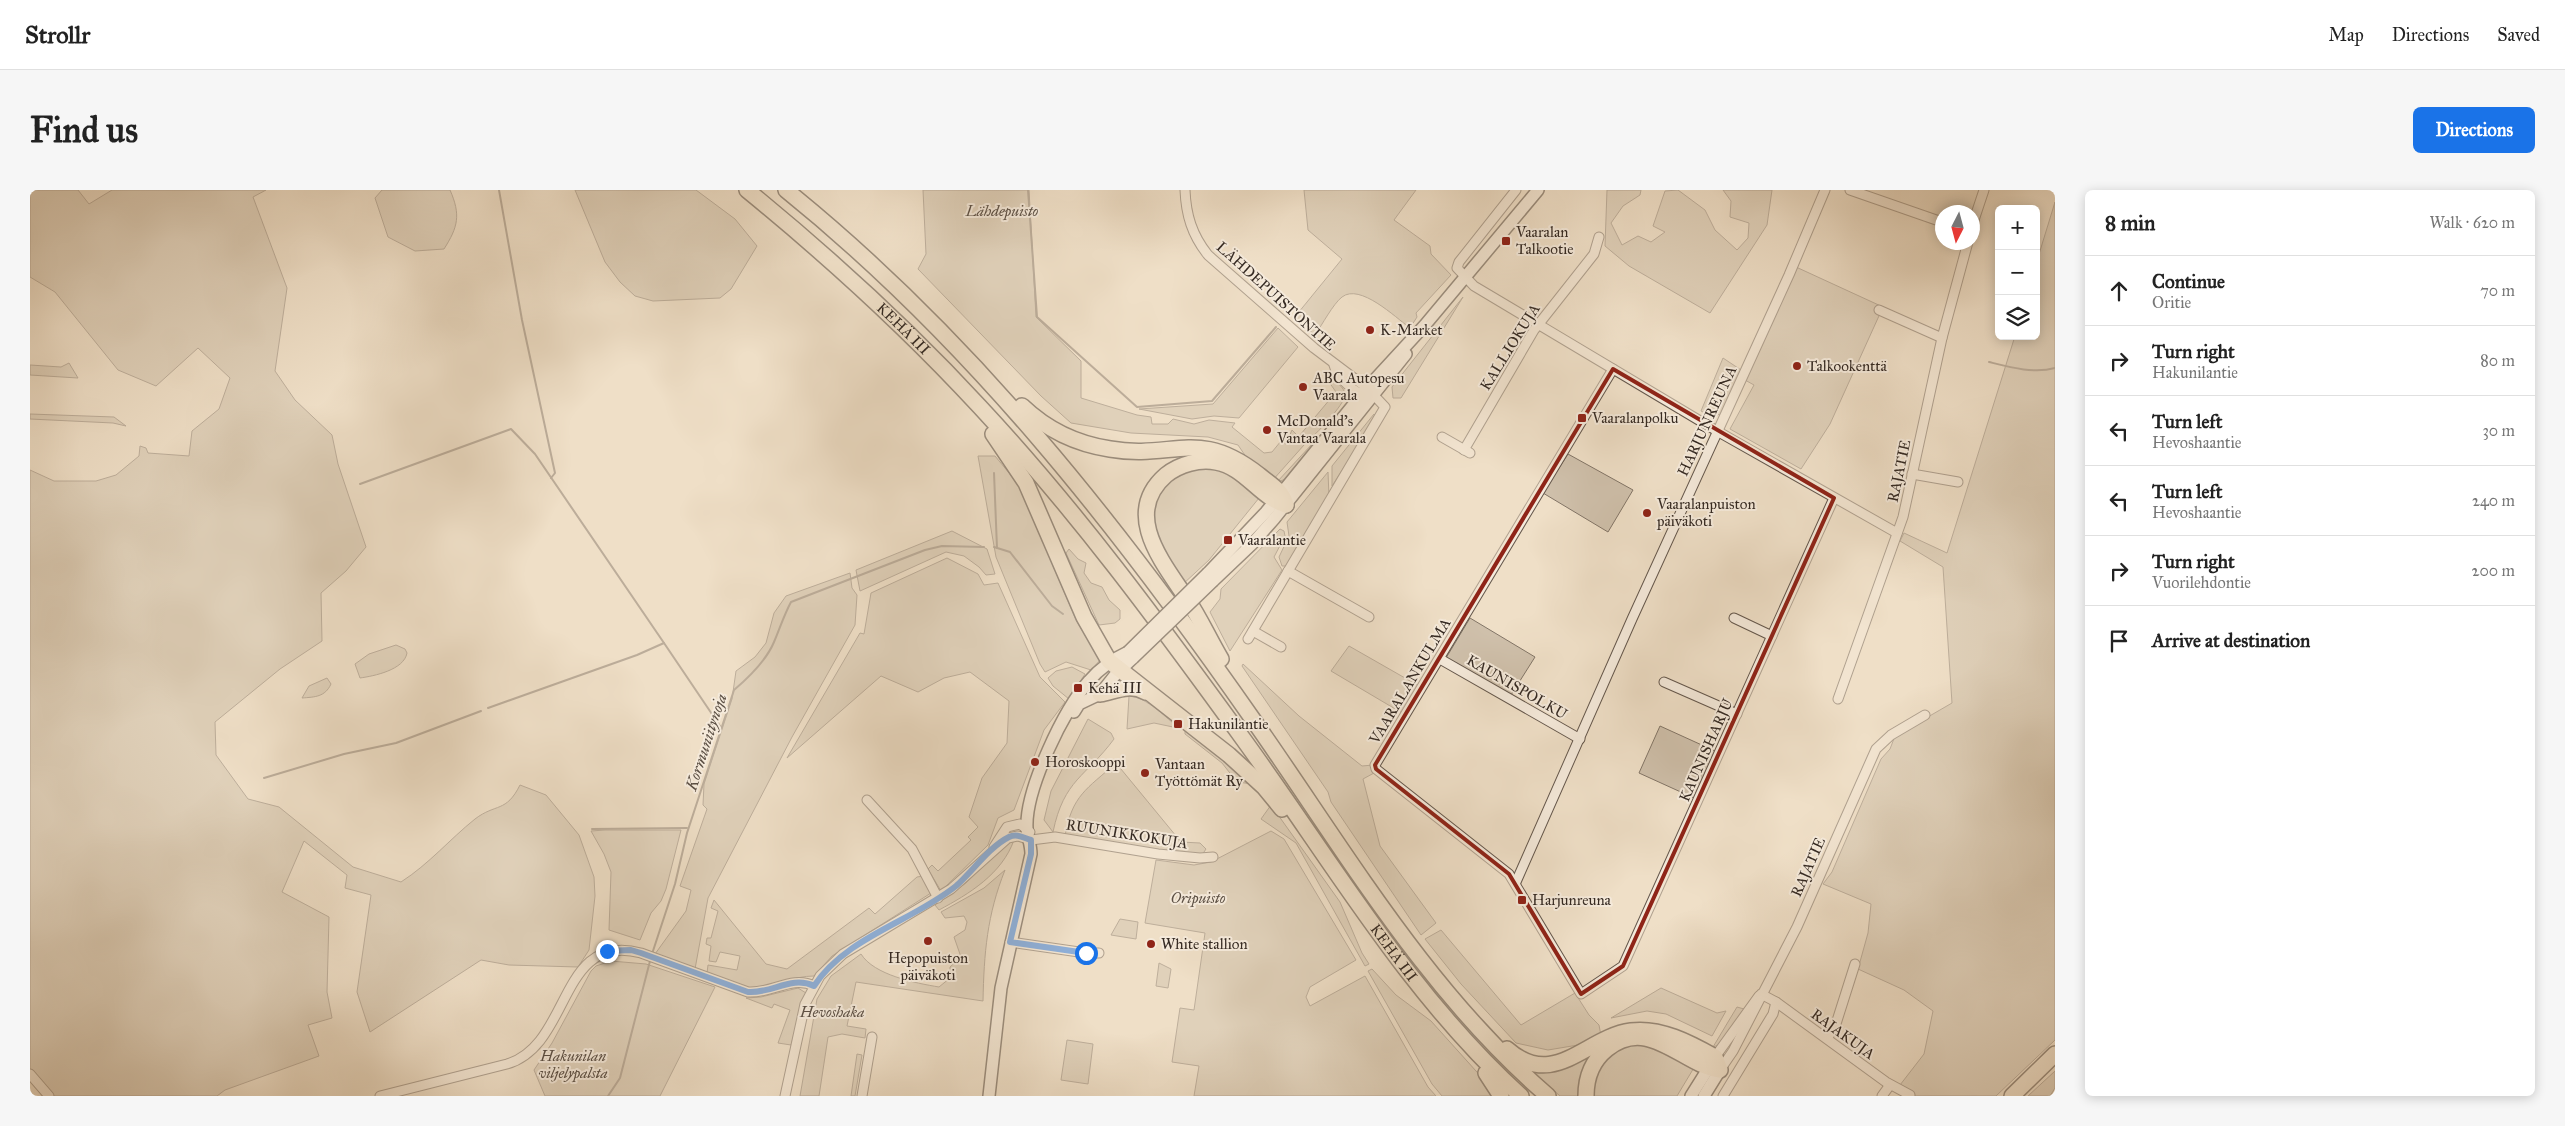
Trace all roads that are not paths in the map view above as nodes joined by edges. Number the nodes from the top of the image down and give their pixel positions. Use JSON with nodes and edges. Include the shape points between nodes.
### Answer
{"nodes":[{"id":1,"x":748,"y":190,"type":"edge"},
{"id":2,"x":786,"y":190,"type":"edge"},
{"id":3,"x":790,"y":190,"type":"edge"},
{"id":4,"x":1185,"y":190,"type":"edge"},
{"id":5,"x":1516,"y":190,"type":"edge"},
{"id":6,"x":1538,"y":190,"type":"edge"},
{"id":7,"x":1825,"y":190,"type":"edge"},
{"id":8,"x":1850,"y":190,"type":"edge"},
{"id":9,"x":1984,"y":190,"type":"edge"},
{"id":10,"x":802,"y":203,"type":"junction"},
{"id":11,"x":1979,"y":205,"type":"edge"},
{"id":12,"x":1935,"y":220,"type":"edge"},
{"id":13,"x":1599,"y":237,"type":"dead end"},
{"id":14,"x":1966,"y":250,"type":"edge"},
{"id":15,"x":1466,"y":277,"type":"junction"},
{"id":16,"x":1879,"y":310,"type":"dead end"},
{"id":17,"x":1539,"y":324,"type":"junction"},
{"id":18,"x":1942,"y":338,"type":"junction"},
{"id":19,"x":972,"y":363,"type":"junction"},
{"id":20,"x":1613,"y":369,"type":"junction"},
{"id":21,"x":946,"y":371,"type":"junction"},
{"id":22,"x":1367,"y":392,"type":"junction"},
{"id":23,"x":1717,"y":431,"type":"junction"},
{"id":24,"x":1442,"y":437,"type":"dead end"},
{"id":25,"x":1912,"y":474,"type":"junction"},
{"id":26,"x":1958,"y":482,"type":"dead end"},
{"id":27,"x":1834,"y":498,"type":"junction"},
{"id":28,"x":1281,"y":500,"type":"junction"},
{"id":29,"x":1897,"y":533,"type":"junction"},
{"id":30,"x":1288,"y":571,"type":"junction"},
{"id":31,"x":1368,"y":617,"type":"dead end"},
{"id":32,"x":1734,"y":618,"type":"dead end"},
{"id":33,"x":1772,"y":636,"type":"junction"},
{"id":34,"x":1281,"y":647,"type":"dead end"},
{"id":35,"x":1440,"y":659,"type":"junction"},
{"id":36,"x":1115,"y":665,"type":"junction"},
{"id":37,"x":1664,"y":682,"type":"dead end"},
{"id":38,"x":1100,"y":694,"type":"junction"},
{"id":39,"x":1154,"y":696,"type":"junction"},
{"id":40,"x":1838,"y":699,"type":"dead end"},
{"id":41,"x":1737,"y":714,"type":"junction"},
{"id":42,"x":1925,"y":715,"type":"dead end"},
{"id":43,"x":1254,"y":721,"type":"junction"},
{"id":44,"x":1580,"y":739,"type":"junction"},
{"id":45,"x":866,"y":800,"type":"dead end"},
{"id":46,"x":1027,"y":828,"type":"junction"},
{"id":47,"x":1034,"y":840,"type":"junction"},
{"id":48,"x":993,"y":849,"type":"junction"},
{"id":49,"x":1213,"y":857,"type":"dead end"},
{"id":50,"x":1332,"y":867,"type":"junction"},
{"id":51,"x":1516,"y":882,"type":"junction"},
{"id":52,"x":938,"y":898,"type":"junction"},
{"id":53,"x":1010,"y":942,"type":"junction"},
{"id":54,"x":1099,"y":953,"type":"dead end"},
{"id":55,"x":1855,"y":964,"type":"dead end"},
{"id":56,"x":814,"y":986,"type":"junction"},
{"id":57,"x":1581,"y":994,"type":"joint"},
{"id":58,"x":1761,"y":994,"type":"junction"},
{"id":59,"x":1776,"y":1002,"type":"junction"},
{"id":60,"x":1466,"y":1016,"type":"junction"},
{"id":61,"x":1460,"y":1036,"type":"junction"},
{"id":62,"x":872,"y":1037,"type":"dead end"},
{"id":63,"x":1827,"y":1038,"type":"junction"},
{"id":64,"x":2055,"y":1054,"type":"edge"},
{"id":65,"x":1715,"y":1065,"type":"junction"},
{"id":66,"x":30,"y":1074,"type":"edge"},
{"id":67,"x":1890,"y":1085,"type":"junction"},
{"id":68,"x":1910,"y":1094,"type":"dead end"},
{"id":69,"x":49,"y":1096,"type":"edge"},
{"id":70,"x":380,"y":1096,"type":"edge"},
{"id":71,"x":785,"y":1096,"type":"edge"},
{"id":72,"x":862,"y":1096,"type":"edge"},
{"id":73,"x":989,"y":1096,"type":"edge"},
{"id":74,"x":1501,"y":1096,"type":"edge"},
{"id":75,"x":1521,"y":1096,"type":"edge"},
{"id":76,"x":1548,"y":1096,"type":"edge"},
{"id":77,"x":1586,"y":1096,"type":"edge"},
{"id":78,"x":1691,"y":1096,"type":"edge"},
{"id":79,"x":1704,"y":1096,"type":"edge"},
{"id":80,"x":1723,"y":1096,"type":"edge"},
{"id":81,"x":1882,"y":1096,"type":"edge"},
{"id":82,"x":2012,"y":1096,"type":"edge"}],
"edges":[{"from":1,"to":21,"type":"highway","name":"KEHÄ III","via":[[869,295]]},
{"from":2,"to":10,"type":"highway","name":"KEHÄ III"},
{"from":3,"to":10,"type":"highway"},
{"from":4,"to":22,"type":"street","name":"LÄHDEPUISTONTIE","via":[[1189,220],[1198,242],[1208,255]]},
{"from":5,"to":15,"type":"street","via":[[1460,259],[1458,268]]},
{"from":6,"to":15,"type":"main road"},
{"from":7,"to":23,"type":"street","name":"HARJUNREUNA"},
{"from":8,"to":12,"type":"street"},
{"from":9,"to":11,"type":"street"},
{"from":10,"to":19,"type":"highway","name":"KEHÄ III"},
{"from":13,"to":17,"type":"street","name":"KALLIOKUJA","via":[[1594,254]]},
{"from":14,"to":18,"type":"street","name":"RAJATIE"},
{"from":15,"to":17,"type":"street","via":[[1479,289]]},
{"from":15,"to":22,"type":"main road"},
{"from":16,"to":18,"type":"street"},
{"from":17,"to":20,"type":"street"},
{"from":17,"to":24,"type":"street","name":"KALLIOKUJA","via":[[1467,452]]},
{"from":18,"to":25,"type":"street","name":"RAJATIE"},
{"from":19,"to":28,"type":"highway","via":[[996,379],[1036,418],[1071,439],[1125,451],[1190,447],[1220,451],[1237,458]]},
{"from":19,"to":43,"type":"highway","name":"KEHÄ III","via":[[1099,509]]},
{"from":20,"to":23,"type":"street"},
{"from":20,"to":35,"type":"street","name":"VAARALANKULMA"},
{"from":21,"to":36,"type":"highway","via":[[1026,483],[1084,617]]},
{"from":21,"to":50,"type":"highway","name":"KEHÄ III","via":[[1072,513],[1139,598],[1266,770]]},
{"from":22,"to":28,"type":"main road"},
{"from":22,"to":30,"type":"street","via":[[1385,407],[1383,413]]},
{"from":23,"to":27,"type":"street"},
{"from":23,"to":44,"type":"street","name":"HARJUNREUNA"},
{"from":25,"to":26,"type":"street"},
{"from":25,"to":29,"type":"street","name":"RAJATIE"},
{"from":27,"to":29,"type":"street"},
{"from":27,"to":33,"type":"street","name":"KAUNISHARJU"},
{"from":28,"to":36,"type":"main road","bridge":true,"via":[[1211,577],[1131,655]]},
{"from":28,"to":43,"type":"highway","via":[[1226,464],[1204,461],[1188,464],[1168,474],[1153,492],[1148,511],[1149,531],[1157,554],[1245,695]]},
{"from":29,"to":40,"type":"street","name":"RAJATIE"},
{"from":30,"to":31,"type":"street"},
{"from":30,"to":34,"type":"street","via":[[1251,635]]},
{"from":32,"to":33,"type":"street"},
{"from":33,"to":41,"type":"street","name":"KAUNISHARJU"},
{"from":35,"to":44,"type":"street","name":"KAUNISPOLKU"},
{"from":35,"to":51,"type":"street","name":"VAARALANKULMA","via":[[1376,764],[1376,769]]},
{"from":36,"to":38,"type":"main road"},
{"from":36,"to":39,"type":"highway"},
{"from":36,"to":46,"type":"main road","via":[[1088,682],[1064,718],[1040,770]]},
{"from":37,"to":41,"type":"street"},
{"from":38,"to":39,"type":"highway","via":[[1131,687]]},
{"from":38,"to":47,"type":"main road","via":[[1079,704],[1065,724],[1047,765],[1032,820]]},
{"from":39,"to":50,"type":"highway","via":[[1264,787],[1310,848]]},
{"from":41,"to":57,"type":"street","name":"KAUNISHARJU","via":[[1622,966]]},
{"from":42,"to":58,"type":"street","name":"RAJATIE","via":[[1876,748],[1797,927]]},
{"from":43,"to":60,"type":"highway","name":"KEHÄ III","via":[[1404,941]]},
{"from":44,"to":51,"type":"street","name":"HARJUNREUNA"},
{"from":45,"to":52,"type":"street","via":[[912,849]]},
{"from":46,"to":47,"type":"main road"},
{"from":46,"to":48,"type":"street","via":[[1020,824],[1007,827]]},
{"from":47,"to":48,"type":"street","name":"RUUNIKKOKUJA","via":[[1010,836]]},
{"from":47,"to":49,"type":"street","name":"RUUNIKKOKUJA","via":[[1055,837],[1158,854]]},
{"from":47,"to":53,"type":"main road","via":[[1035,854]]},
{"from":48,"to":52,"type":"street","via":[[965,878]]},
{"from":50,"to":61,"type":"highway","name":"KEHÄ III","via":[[1395,957]]},
{"from":51,"to":57,"type":"street","name":"VAARALANKULMA"},
{"from":52,"to":56,"type":"street","via":[[843,954]]},
{"from":53,"to":54,"type":"street"},
{"from":53,"to":73,"type":"main road","via":[[1001,988]]},
{"from":55,"to":63,"type":"street","via":[[1835,1027]]},
{"from":56,"to":70,"type":"street","via":[[797,982],[757,993],[748,992],[641,953],[615,950],[593,957],[581,970],[537,1045],[517,1061]]},
{"from":56,"to":71,"type":"street","via":[[799,1022]]},
{"from":58,"to":59,"type":"street","name":"RAJAKUJA"},
{"from":58,"to":65,"type":"street","name":"RAJATIE","via":[[1752,1002]]},
{"from":58,"to":65,"type":"street","name":"RAJATIE","via":[[1734,1051]]},
{"from":59,"to":63,"type":"street","name":"RAJAKUJA"},
{"from":59,"to":80,"type":"street","via":[[1774,1014]]},
{"from":60,"to":65,"type":"highway","via":[[1489,1030],[1514,1055],[1533,1063],[1560,1063],[1612,1036],[1633,1030],[1668,1035]]},
{"from":60,"to":76,"type":"highway","name":"KEHÄ III"},
{"from":61,"to":74,"type":"highway","via":[[1467,1054],[1489,1077]]},
{"from":61,"to":75,"type":"highway","name":"KEHÄ III"},
{"from":62,"to":72,"type":"street"},
{"from":63,"to":67,"type":"street","name":"RAJAKUJA"},
{"from":64,"to":82,"type":"highway"},
{"from":65,"to":77,"type":"highway","via":[[1666,1044],[1633,1038],[1609,1047],[1599,1055],[1588,1077]]},
{"from":65,"to":78,"type":"main road"},
{"from":65,"to":79,"type":"main road"},
{"from":66,"to":69,"type":"street"},
{"from":67,"to":68,"type":"street","name":"RAJAKUJA"},
{"from":67,"to":81,"type":"street"}]}
